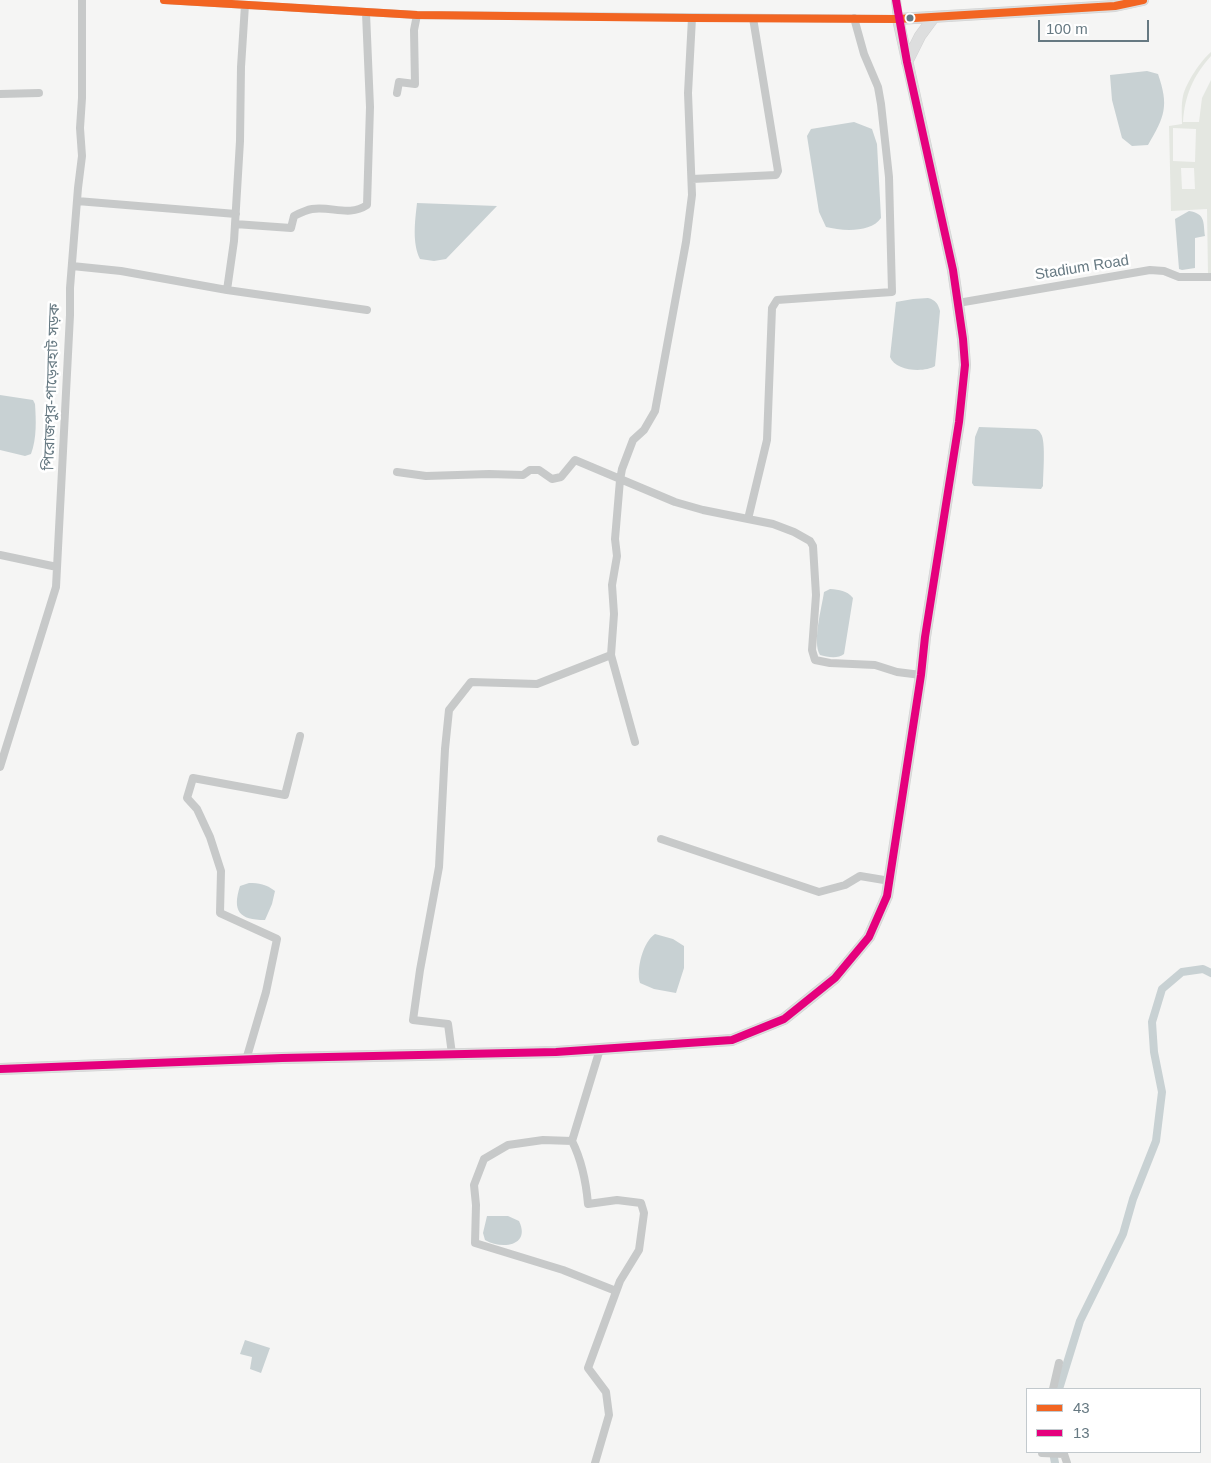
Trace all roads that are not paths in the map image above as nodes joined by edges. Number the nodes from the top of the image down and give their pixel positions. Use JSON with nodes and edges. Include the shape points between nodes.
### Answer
{"nodes":[{"id":1,"x":82,"y":0,"type":"edge"},
{"id":2,"x":164,"y":0,"type":"edge"},
{"id":3,"x":1143,"y":0,"type":"edge"},
{"id":4,"x":896,"y":1,"type":"edge"},
{"id":5,"x":259,"y":3,"type":"edge"},
{"id":6,"x":245,"y":5,"type":"junction"},
{"id":7,"x":366,"y":13,"type":"junction"},
{"id":8,"x":417,"y":15,"type":"junction"},
{"id":9,"x":934,"y":17,"type":"junction"},
{"id":10,"x":692,"y":18,"type":"junction"},
{"id":11,"x":753,"y":18,"type":"junction"},
{"id":12,"x":854,"y":18,"type":"junction"},
{"id":13,"x":898,"y":19,"type":"junction"},
{"id":14,"x":907,"y":62,"type":"junction"},
{"id":15,"x":39,"y":93,"type":"dead end"},
{"id":16,"x":397,"y":93,"type":"dead end"},
{"id":17,"x":0,"y":94,"type":"edge"},
{"id":18,"x":692,"y":179,"type":"junction"},
{"id":19,"x":77,"y":201,"type":"junction"},
{"id":20,"x":236,"y":214,"type":"junction"},
{"id":21,"x":235,"y":224,"type":"junction"},
{"id":22,"x":72,"y":266,"type":"junction"},
{"id":23,"x":1211,"y":277,"type":"edge"},
{"id":24,"x":227,"y":290,"type":"junction"},
{"id":25,"x":958,"y":303,"type":"junction"},
{"id":26,"x":367,"y":310,"type":"dead end"},
{"id":27,"x":397,"y":472,"type":"dead end"},
{"id":28,"x":620,"y":480,"type":"junction"},
{"id":29,"x":748,"y":519,"type":"junction"},
{"id":30,"x":0,"y":554,"type":"edge"},
{"id":31,"x":57,"y":567,"type":"junction"},
{"id":32,"x":611,"y":655,"type":"junction"},
{"id":33,"x":921,"y":675,"type":"junction"},
{"id":34,"x":300,"y":736,"type":"dead end"},
{"id":35,"x":635,"y":742,"type":"dead end"},
{"id":36,"x":0,"y":767,"type":"edge"},
{"id":37,"x":661,"y":839,"type":"dead end"},
{"id":38,"x":890,"y":882,"type":"junction"},
{"id":39,"x":600,"y":1049,"type":"junction"},
{"id":40,"x":452,"y":1054,"type":"junction"},
{"id":41,"x":246,"y":1060,"type":"junction"},
{"id":42,"x":0,"y":1069,"type":"edge"},
{"id":43,"x":572,"y":1141,"type":"junction"},
{"id":44,"x":616,"y":1291,"type":"junction"},
{"id":45,"x":1059,"y":1363,"type":"dead end"},
{"id":46,"x":1052,"y":1388,"type":"edge"},
{"id":47,"x":1042,"y":1453,"type":"edge"},
{"id":48,"x":595,"y":1463,"type":"edge"},
{"id":49,"x":1066,"y":1463,"type":"edge"}],
"edges":[{"from":1,"to":19,"type":"street","name":"পিরোজপুর-পাড়েরহাট সড়ক","via":[[82,156]]},
{"from":2,"to":6,"type":"street"},
{"from":3,"to":9,"type":"highway","via":[[1114,6]]},
{"from":4,"to":13,"type":"main road"},
{"from":5,"to":6,"type":"street"},
{"from":5,"to":7,"type":"street"},
{"from":6,"to":20,"type":"street"},
{"from":7,"to":8,"type":"street"},
{"from":7,"to":21,"type":"street","via":[[370,108],[367,205],[348,212],[314,208],[294,216],[291,228]]},
{"from":8,"to":10,"type":"street"},
{"from":8,"to":16,"type":"street","via":[[414,30],[415,84],[399,82]]},
{"from":9,"to":13,"type":"highway"},
{"from":9,"to":14,"type":"highway"},
{"from":10,"to":11,"type":"street"},
{"from":10,"to":18,"type":"street","via":[[688,93]]},
{"from":11,"to":12,"type":"street"},
{"from":11,"to":18,"type":"street","via":[[778,171],[776,175]]},
{"from":12,"to":13,"type":"street"},
{"from":12,"to":29,"type":"street","via":[[881,104],[889,176],[892,292],[777,300],[772,308],[767,440]]},
{"from":13,"to":14,"type":"highway"},
{"from":14,"to":25,"type":"highway"},
{"from":15,"to":17,"type":"street"},
{"from":18,"to":28,"type":"street","via":[[689,226],[655,411],[644,430],[633,440]]},
{"from":19,"to":20,"type":"street"},
{"from":19,"to":22,"type":"street","name":"পিরোজপুর-পাড়েরহাট সড়ক"},
{"from":20,"to":21,"type":"street"},
{"from":21,"to":24,"type":"street"},
{"from":22,"to":24,"type":"street","via":[[121,271]]},
{"from":22,"to":31,"type":"street","name":"পিরোজপুর-পাড়েরহাট সড়ক"},
{"from":23,"to":25,"type":"street","name":"Stadium Road","via":[[1179,277],[1150,270]]},
{"from":24,"to":26,"type":"street"},
{"from":25,"to":33,"type":"highway","via":[[965,365]]},
{"from":27,"to":28,"type":"street","via":[[426,476],[523,475],[530,470],[539,470],[552,479],[561,477],[575,460]]},
{"from":28,"to":29,"type":"street","via":[[675,502]]},
{"from":28,"to":32,"type":"street","via":[[615,539],[617,556],[612,585]]},
{"from":29,"to":33,"type":"street","via":[[794,532],[813,546],[816,595],[812,650],[815,660],[874,665]]},
{"from":30,"to":31,"type":"street"},
{"from":31,"to":36,"type":"street","name":"পিরোজপুর-পাড়েরহাট সড়ক","via":[[56,587]]},
{"from":32,"to":35,"type":"street"},
{"from":32,"to":40,"type":"street","via":[[537,684],[471,682],[449,710],[439,867],[413,1020],[448,1024]]},
{"from":33,"to":38,"type":"highway"},
{"from":34,"to":41,"type":"street","via":[[285,795],[192,778],[187,798],[198,809],[221,872],[220,913],[277,939]]},
{"from":37,"to":38,"type":"street","via":[[819,892],[860,876]]},
{"from":38,"to":39,"type":"highway","via":[[888,896],[869,937],[835,978],[784,1019],[732,1040]]},
{"from":39,"to":40,"type":"highway"},
{"from":39,"to":43,"type":"street"},
{"from":40,"to":41,"type":"highway"},
{"from":41,"to":42,"type":"highway"},
{"from":43,"to":44,"type":"street","via":[[586,1181],[588,1204],[617,1200],[641,1203],[644,1213],[639,1250]]},
{"from":43,"to":44,"type":"street","via":[[543,1140],[508,1145],[484,1160],[474,1185],[474,1243],[563,1270]]},
{"from":44,"to":48,"type":"street","via":[[588,1368],[606,1392],[608,1415]]},
{"from":45,"to":46,"type":"street"},
{"from":47,"to":49,"type":"street","via":[[1064,1454]]}]}
